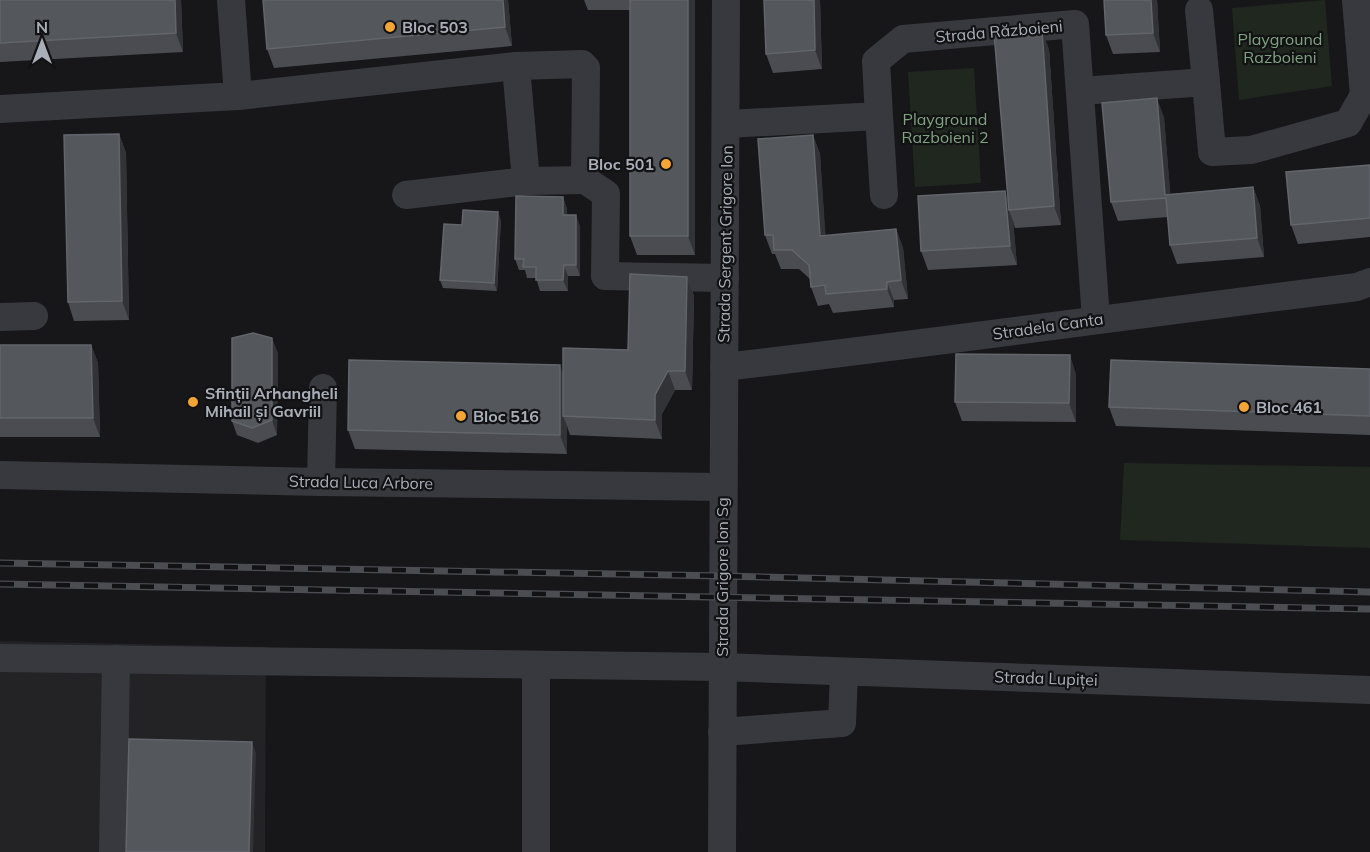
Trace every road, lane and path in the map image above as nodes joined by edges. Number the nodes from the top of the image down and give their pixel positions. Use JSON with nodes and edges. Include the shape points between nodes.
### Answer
{"nodes":[{"id":1,"x":231,"y":0,"type":"edge"},
{"id":2,"x":726,"y":0,"type":"edge"},
{"id":3,"x":1356,"y":0,"type":"edge"},
{"id":4,"x":1199,"y":10,"type":"dead end"},
{"id":5,"x":516,"y":66,"type":"junction"},
{"id":6,"x":1206,"y":82,"type":"junction"},
{"id":7,"x":1081,"y":91,"type":"junction"},
{"id":8,"x":238,"y":96,"type":"junction"},
{"id":9,"x":0,"y":109,"type":"edge"},
{"id":10,"x":879,"y":116,"type":"junction"},
{"id":11,"x":727,"y":123,"type":"junction"},
{"id":12,"x":585,"y":180,"type":"junction"},
{"id":13,"x":526,"y":181,"type":"junction"},
{"id":14,"x":406,"y":195,"type":"dead end"},
{"id":15,"x":884,"y":195,"type":"dead end"},
{"id":16,"x":725,"y":278,"type":"junction"},
{"id":17,"x":1370,"y":282,"type":"edge"},
{"id":18,"x":34,"y":316,"type":"dead end"},
{"id":19,"x":0,"y":317,"type":"edge"},
{"id":20,"x":1096,"y":319,"type":"junction"},
{"id":21,"x":724,"y":367,"type":"junction"},
{"id":22,"x":323,"y":388,"type":"dead end"},
{"id":23,"x":0,"y":475,"type":"edge"},
{"id":24,"x":321,"y":482,"type":"junction"},
{"id":25,"x":723,"y":487,"type":"junction"},
{"id":26,"x":0,"y":658,"type":"edge"},
{"id":27,"x":116,"y":659,"type":"junction"},
{"id":28,"x":536,"y":666,"type":"junction"},
{"id":29,"x":722,"y":668,"type":"junction"},
{"id":30,"x":843,"y":672,"type":"junction"},
{"id":31,"x":1370,"y":690,"type":"edge"},
{"id":32,"x":722,"y":732,"type":"junction"},
{"id":33,"x":113,"y":852,"type":"edge"},
{"id":34,"x":536,"y":852,"type":"edge"},
{"id":35,"x":722,"y":852,"type":"edge"}],
"edges":[{"from":1,"to":8,"type":"street"},
{"from":2,"to":11,"type":"street","name":"Strada Sergent Grigore Ion"},
{"from":3,"to":6,"type":"street","via":[[1364,95],[1348,123],[1251,150],[1212,152]]},
{"from":4,"to":6,"type":"street"},
{"from":5,"to":8,"type":"street"},
{"from":5,"to":12,"type":"street","via":[[582,64],[586,68]]},
{"from":5,"to":13,"type":"street"},
{"from":6,"to":7,"type":"street"},
{"from":7,"to":10,"type":"street","name":"Strada Războieni","via":[[1076,24],[903,39],[876,61]]},
{"from":7,"to":20,"type":"street","name":"Strada Războieni"},
{"from":8,"to":9,"type":"street"},
{"from":10,"to":11,"type":"street"},
{"from":10,"to":15,"type":"street"},
{"from":11,"to":16,"type":"street","name":"Strada Sergent Grigore Ion"},
{"from":12,"to":13,"type":"street"},
{"from":12,"to":16,"type":"street","via":[[606,194],[605,276]]},
{"from":13,"to":14,"type":"street"},
{"from":16,"to":21,"type":"street","name":"Strada Sergent Grigore Ion"},
{"from":17,"to":20,"type":"street","name":"Stradela Canta","via":[[1357,287]]},
{"from":18,"to":19,"type":"street"},
{"from":20,"to":21,"type":"street","name":"Stradela Canta","via":[[918,345]]},
{"from":21,"to":25,"type":"street","name":"Strada Sergent Grigore Ion"},
{"from":22,"to":24,"type":"street"},
{"from":23,"to":24,"type":"street","name":"Strada Luca Arbore"},
{"from":24,"to":25,"type":"street","name":"Strada Luca Arbore"},
{"from":25,"to":29,"type":"street","name":"Strada Grigore Ion Sg"},
{"from":26,"to":27,"type":"street","name":"Strada Lupiței"},
{"from":27,"to":28,"type":"street","name":"Strada Lupiței"},
{"from":27,"to":33,"type":"street"},
{"from":28,"to":29,"type":"street","name":"Strada Lupiței"},
{"from":28,"to":34,"type":"street"},
{"from":29,"to":30,"type":"street","name":"Strada Lupiței"},
{"from":29,"to":32,"type":"street"},
{"from":30,"to":31,"type":"street","name":"Strada Lupiței"},
{"from":30,"to":32,"type":"street","via":[[842,723]]},
{"from":32,"to":35,"type":"street"}]}
